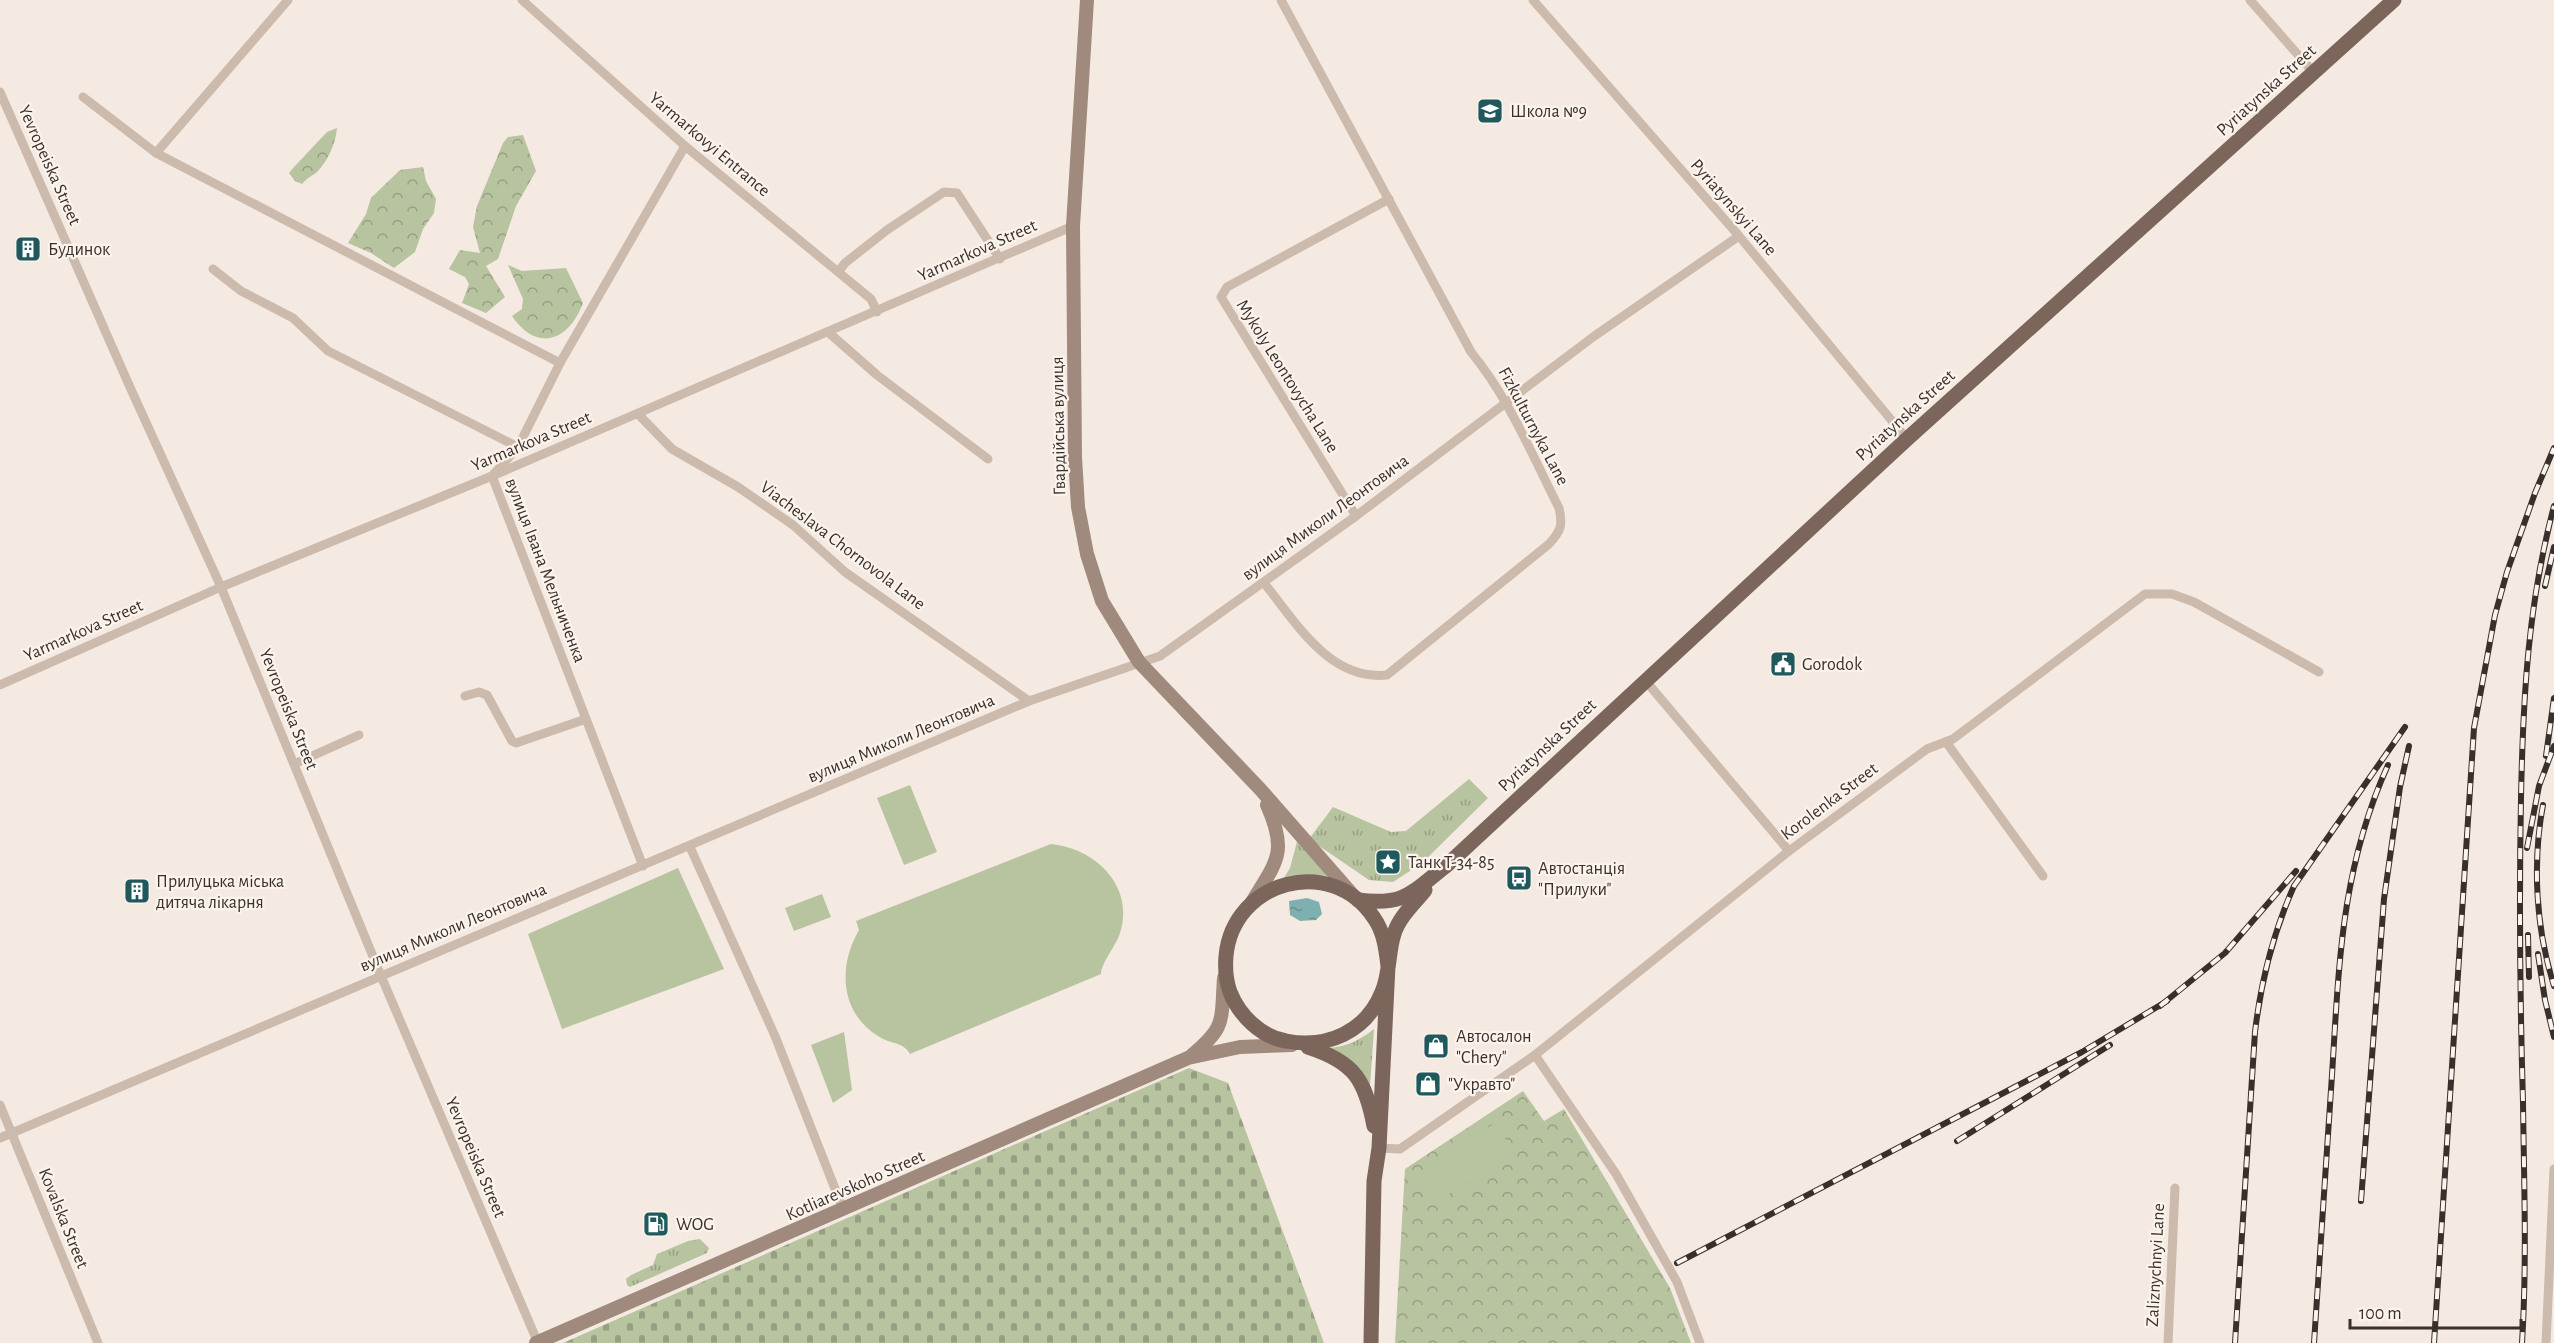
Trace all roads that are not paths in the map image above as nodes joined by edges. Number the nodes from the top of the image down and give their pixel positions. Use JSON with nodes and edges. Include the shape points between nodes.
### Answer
{"nodes":[{"id":1,"x":288,"y":0,"type":"edge"},
{"id":2,"x":522,"y":0,"type":"edge"},
{"id":3,"x":1087,"y":0,"type":"edge"},
{"id":4,"x":1281,"y":0,"type":"edge"},
{"id":5,"x":1533,"y":0,"type":"edge"},
{"id":6,"x":2250,"y":0,"type":"edge"},
{"id":7,"x":2394,"y":0,"type":"edge"},
{"id":8,"x":2314,"y":73,"type":"junction"},
{"id":9,"x":0,"y":92,"type":"edge"},
{"id":10,"x":83,"y":97,"type":"dead end"},
{"id":11,"x":686,"y":146,"type":"junction"},
{"id":12,"x":156,"y":153,"type":"junction"},
{"id":13,"x":1389,"y":199,"type":"junction"},
{"id":14,"x":1073,"y":226,"type":"junction"},
{"id":15,"x":1739,"y":237,"type":"junction"},
{"id":16,"x":1000,"y":259,"type":"junction"},
{"id":17,"x":213,"y":269,"type":"dead end"},
{"id":18,"x":839,"y":272,"type":"junction"},
{"id":19,"x":877,"y":312,"type":"junction"},
{"id":20,"x":828,"y":332,"type":"junction"},
{"id":21,"x":560,"y":363,"type":"junction"},
{"id":22,"x":1506,"y":404,"type":"junction"},
{"id":23,"x":638,"y":414,"type":"junction"},
{"id":24,"x":1907,"y":439,"type":"junction"},
{"id":25,"x":518,"y":447,"type":"junction"},
{"id":26,"x":988,"y":459,"type":"dead end"},
{"id":27,"x":492,"y":476,"type":"junction"},
{"id":28,"x":1356,"y":516,"type":"junction"},
{"id":29,"x":1264,"y":583,"type":"junction"},
{"id":30,"x":221,"y":587,"type":"junction"},
{"id":31,"x":1139,"y":662,"type":"junction"},
{"id":32,"x":2319,"y":672,"type":"dead end"},
{"id":33,"x":1645,"y":680,"type":"junction"},
{"id":34,"x":0,"y":685,"type":"edge"},
{"id":35,"x":465,"y":696,"type":"dead end"},
{"id":36,"x":1029,"y":701,"type":"junction"},
{"id":37,"x":586,"y":719,"type":"junction"},
{"id":38,"x":359,"y":735,"type":"dead end"},
{"id":39,"x":1946,"y":742,"type":"junction"},
{"id":40,"x":294,"y":764,"type":"junction"},
{"id":41,"x":1260,"y":789,"type":"junction"},
{"id":42,"x":690,"y":847,"type":"junction"},
{"id":43,"x":1789,"y":851,"type":"junction"},
{"id":44,"x":1447,"y":865,"type":"junction"},
{"id":45,"x":643,"y":866,"type":"junction"},
{"id":46,"x":2043,"y":876,"type":"dead end"},
{"id":47,"x":1358,"y":900,"type":"junction"},
{"id":48,"x":1251,"y":903,"type":"junction"},
{"id":49,"x":1388,"y":966,"type":"junction"},
{"id":50,"x":1225,"y":968,"type":"junction"},
{"id":51,"x":381,"y":976,"type":"junction"},
{"id":52,"x":1303,"y":1045,"type":"junction"},
{"id":53,"x":1535,"y":1055,"type":"junction"},
{"id":54,"x":1188,"y":1058,"type":"junction"},
{"id":55,"x":0,"y":1105,"type":"edge"},
{"id":56,"x":12,"y":1133,"type":"junction"},
{"id":57,"x":0,"y":1138,"type":"edge"},
{"id":58,"x":1379,"y":1148,"type":"junction"},
{"id":59,"x":2554,"y":1169,"type":"edge"},
{"id":60,"x":2175,"y":1188,"type":"dead end"},
{"id":61,"x":843,"y":1209,"type":"junction"},
{"id":62,"x":98,"y":1343,"type":"edge"},
{"id":63,"x":537,"y":1343,"type":"edge"},
{"id":64,"x":1371,"y":1343,"type":"edge"},
{"id":65,"x":1700,"y":1343,"type":"edge"},
{"id":66,"x":2168,"y":1343,"type":"edge"},
{"id":67,"x":2546,"y":1343,"type":"edge"}],
"edges":[{"from":1,"to":12,"type":"street"},
{"from":2,"to":11,"type":"street","name":"Yarmarkovyi Entrance"},
{"from":3,"to":14,"type":"main road","name":"Гвардійська вулиця"},
{"from":4,"to":13,"type":"street","name":"Fizkulturnyka Lane"},
{"from":5,"to":15,"type":"street","name":"Pyriatynskyi Lane"},
{"from":6,"to":8,"type":"street"},
{"from":7,"to":8,"type":"main road","name":"Pyriatynska Street"},
{"from":8,"to":24,"type":"main road","name":"Pyriatynska Street"},
{"from":9,"to":30,"type":"street","name":"Yevropeiska Street"},
{"from":10,"to":12,"type":"street"},
{"from":11,"to":18,"type":"street","name":"Yarmarkovyi Entrance"},
{"from":11,"to":21,"type":"street","name":"вулиця Івана Мельниченка"},
{"from":12,"to":21,"type":"street"},
{"from":13,"to":22,"type":"street","name":"Fizkulturnyka Lane","via":[[1471,352]]},
{"from":13,"to":28,"type":"street","name":"Mykoly Leontovycha Lane","via":[[1227,287],[1221,297]]},
{"from":14,"to":16,"type":"street","name":"Yarmarkova Street"},
{"from":14,"to":31,"type":"main road","name":"Гвардійська вулиця","via":[[1078,507],[1102,601]]},
{"from":15,"to":22,"type":"street","name":"вулиця Миколи Леонтовича","via":[[1593,337]]},
{"from":15,"to":24,"type":"street","name":"Pyriatynskyi Lane"},
{"from":16,"to":18,"type":"street","via":[[957,193],[944,192],[887,230]]},
{"from":16,"to":19,"type":"street","name":"Yarmarkova Street"},
{"from":17,"to":25,"type":"street","via":[[241,291],[293,318],[328,351]]},
{"from":18,"to":19,"type":"street","name":"Yarmarkovyi Entrance","via":[[871,299]]},
{"from":19,"to":20,"type":"street","name":"Yarmarkova Street"},
{"from":20,"to":23,"type":"street","name":"Yarmarkova Street"},
{"from":20,"to":26,"type":"street","via":[[877,375]]},
{"from":21,"to":25,"type":"street","name":"вулиця Івана Мельниченка"},
{"from":22,"to":28,"type":"street","name":"вулиця Миколи Леонтовича"},
{"from":22,"to":29,"type":"street","name":"Fizkulturnyka Lane","via":[[1559,508],[1561,531],[1401,666],[1387,675],[1372,677],[1346,669],[1326,656]]},
{"from":23,"to":27,"type":"street","name":"Yarmarkova Street"},
{"from":23,"to":36,"type":"street","name":"Viacheslava Chornovola Lane","via":[[672,449],[784,519],[845,572]]},
{"from":24,"to":33,"type":"main road","name":"Pyriatynska Street"},
{"from":25,"to":27,"type":"street","name":"вулиця Івана Мельниченка"},
{"from":27,"to":30,"type":"street","name":"Yarmarkova Street"},
{"from":27,"to":37,"type":"street","name":"вулиця Івана Мельниченка"},
{"from":28,"to":29,"type":"street","name":"вулиця Миколи Леонтовича"},
{"from":29,"to":31,"type":"street","name":"вулиця Миколи Леонтовича","via":[[1160,656]]},
{"from":30,"to":34,"type":"street","name":"Yarmarkova Street"},
{"from":30,"to":40,"type":"street","name":"Yevropeiska Street"},
{"from":31,"to":36,"type":"street","name":"вулиця Миколи Леонтовича"},
{"from":31,"to":41,"type":"main road","name":"Гвардійська вулиця"},
{"from":32,"to":39,"type":"street","name":"Korolenka Street","via":[[2193,602],[2172,594],[2145,594]]},
{"from":33,"to":43,"type":"street"},
{"from":33,"to":44,"type":"main road","name":"Pyriatynska Street"},
{"from":35,"to":37,"type":"street","via":[[478,692],[487,695],[516,743]]},
{"from":36,"to":42,"type":"street","name":"вулиця Миколи Леонтовича"},
{"from":37,"to":45,"type":"street","name":"вулиця Івана Мельниченка"},
{"from":38,"to":40,"type":"street"},
{"from":39,"to":43,"type":"street","name":"Korolenka Street","via":[[1927,749]]},
{"from":39,"to":46,"type":"street"},
{"from":40,"to":51,"type":"street","name":"Yevropeiska Street"},
{"from":41,"to":47,"type":"main road","name":"Гвардійська вулиця"},
{"from":41,"to":48,"type":"main road","via":[[1277,826],[1280,847],[1271,871]]},
{"from":42,"to":45,"type":"street","name":"вулиця Миколи Леонтовича"},
{"from":42,"to":61,"type":"street","via":[[775,1036]]},
{"from":43,"to":53,"type":"street","name":"Korolenka Street"},
{"from":44,"to":47,"type":"main road","via":[[1410,894],[1394,901]]},
{"from":44,"to":49,"type":"main road","via":[[1400,920]]},
{"from":45,"to":51,"type":"street","name":"вулиця Миколи Леонтовича"},
{"from":47,"to":48,"type":"main road","via":[[1338,888],[1315,882],[1281,886]]},
{"from":47,"to":49,"type":"main road","via":[[1385,941]]},
{"from":48,"to":50,"type":"main road","via":[[1236,922],[1227,944]]},
{"from":49,"to":52,"type":"main road","via":[[1383,991],[1371,1014],[1344,1035],[1328,1042]]},
{"from":49,"to":58,"type":"main road"},
{"from":50,"to":52,"type":"main road","via":[[1230,991],[1258,1029]]},
{"from":50,"to":54,"type":"main road","via":[[1221,1023],[1212,1039]]},
{"from":51,"to":56,"type":"street","name":"вулиця Миколи Леонтовича"},
{"from":51,"to":63,"type":"street","name":"Yevropeiska Street"},
{"from":52,"to":54,"type":"main road","via":[[1240,1047]]},
{"from":52,"to":58,"type":"main road","via":[[1333,1055],[1360,1081],[1370,1103]]},
{"from":53,"to":58,"type":"street","name":"Korolenka Street","via":[[1400,1149]]},
{"from":53,"to":65,"type":"street","via":[[1621,1182],[1677,1282]]},
{"from":54,"to":61,"type":"main road","name":"Kotliarevskoho Street"},
{"from":55,"to":56,"type":"street","name":"Kovalska Street"},
{"from":56,"to":57,"type":"street","name":"вулиця Миколи Леонтовича"},
{"from":56,"to":62,"type":"street","name":"Kovalska Street"},
{"from":58,"to":64,"type":"main road","via":[[1374,1181]]},
{"from":59,"to":67,"type":"street"},
{"from":60,"to":66,"type":"street","name":"Zaliznychnyi Lane"},
{"from":61,"to":63,"type":"main road","name":"Kotliarevskoho Street"}]}
